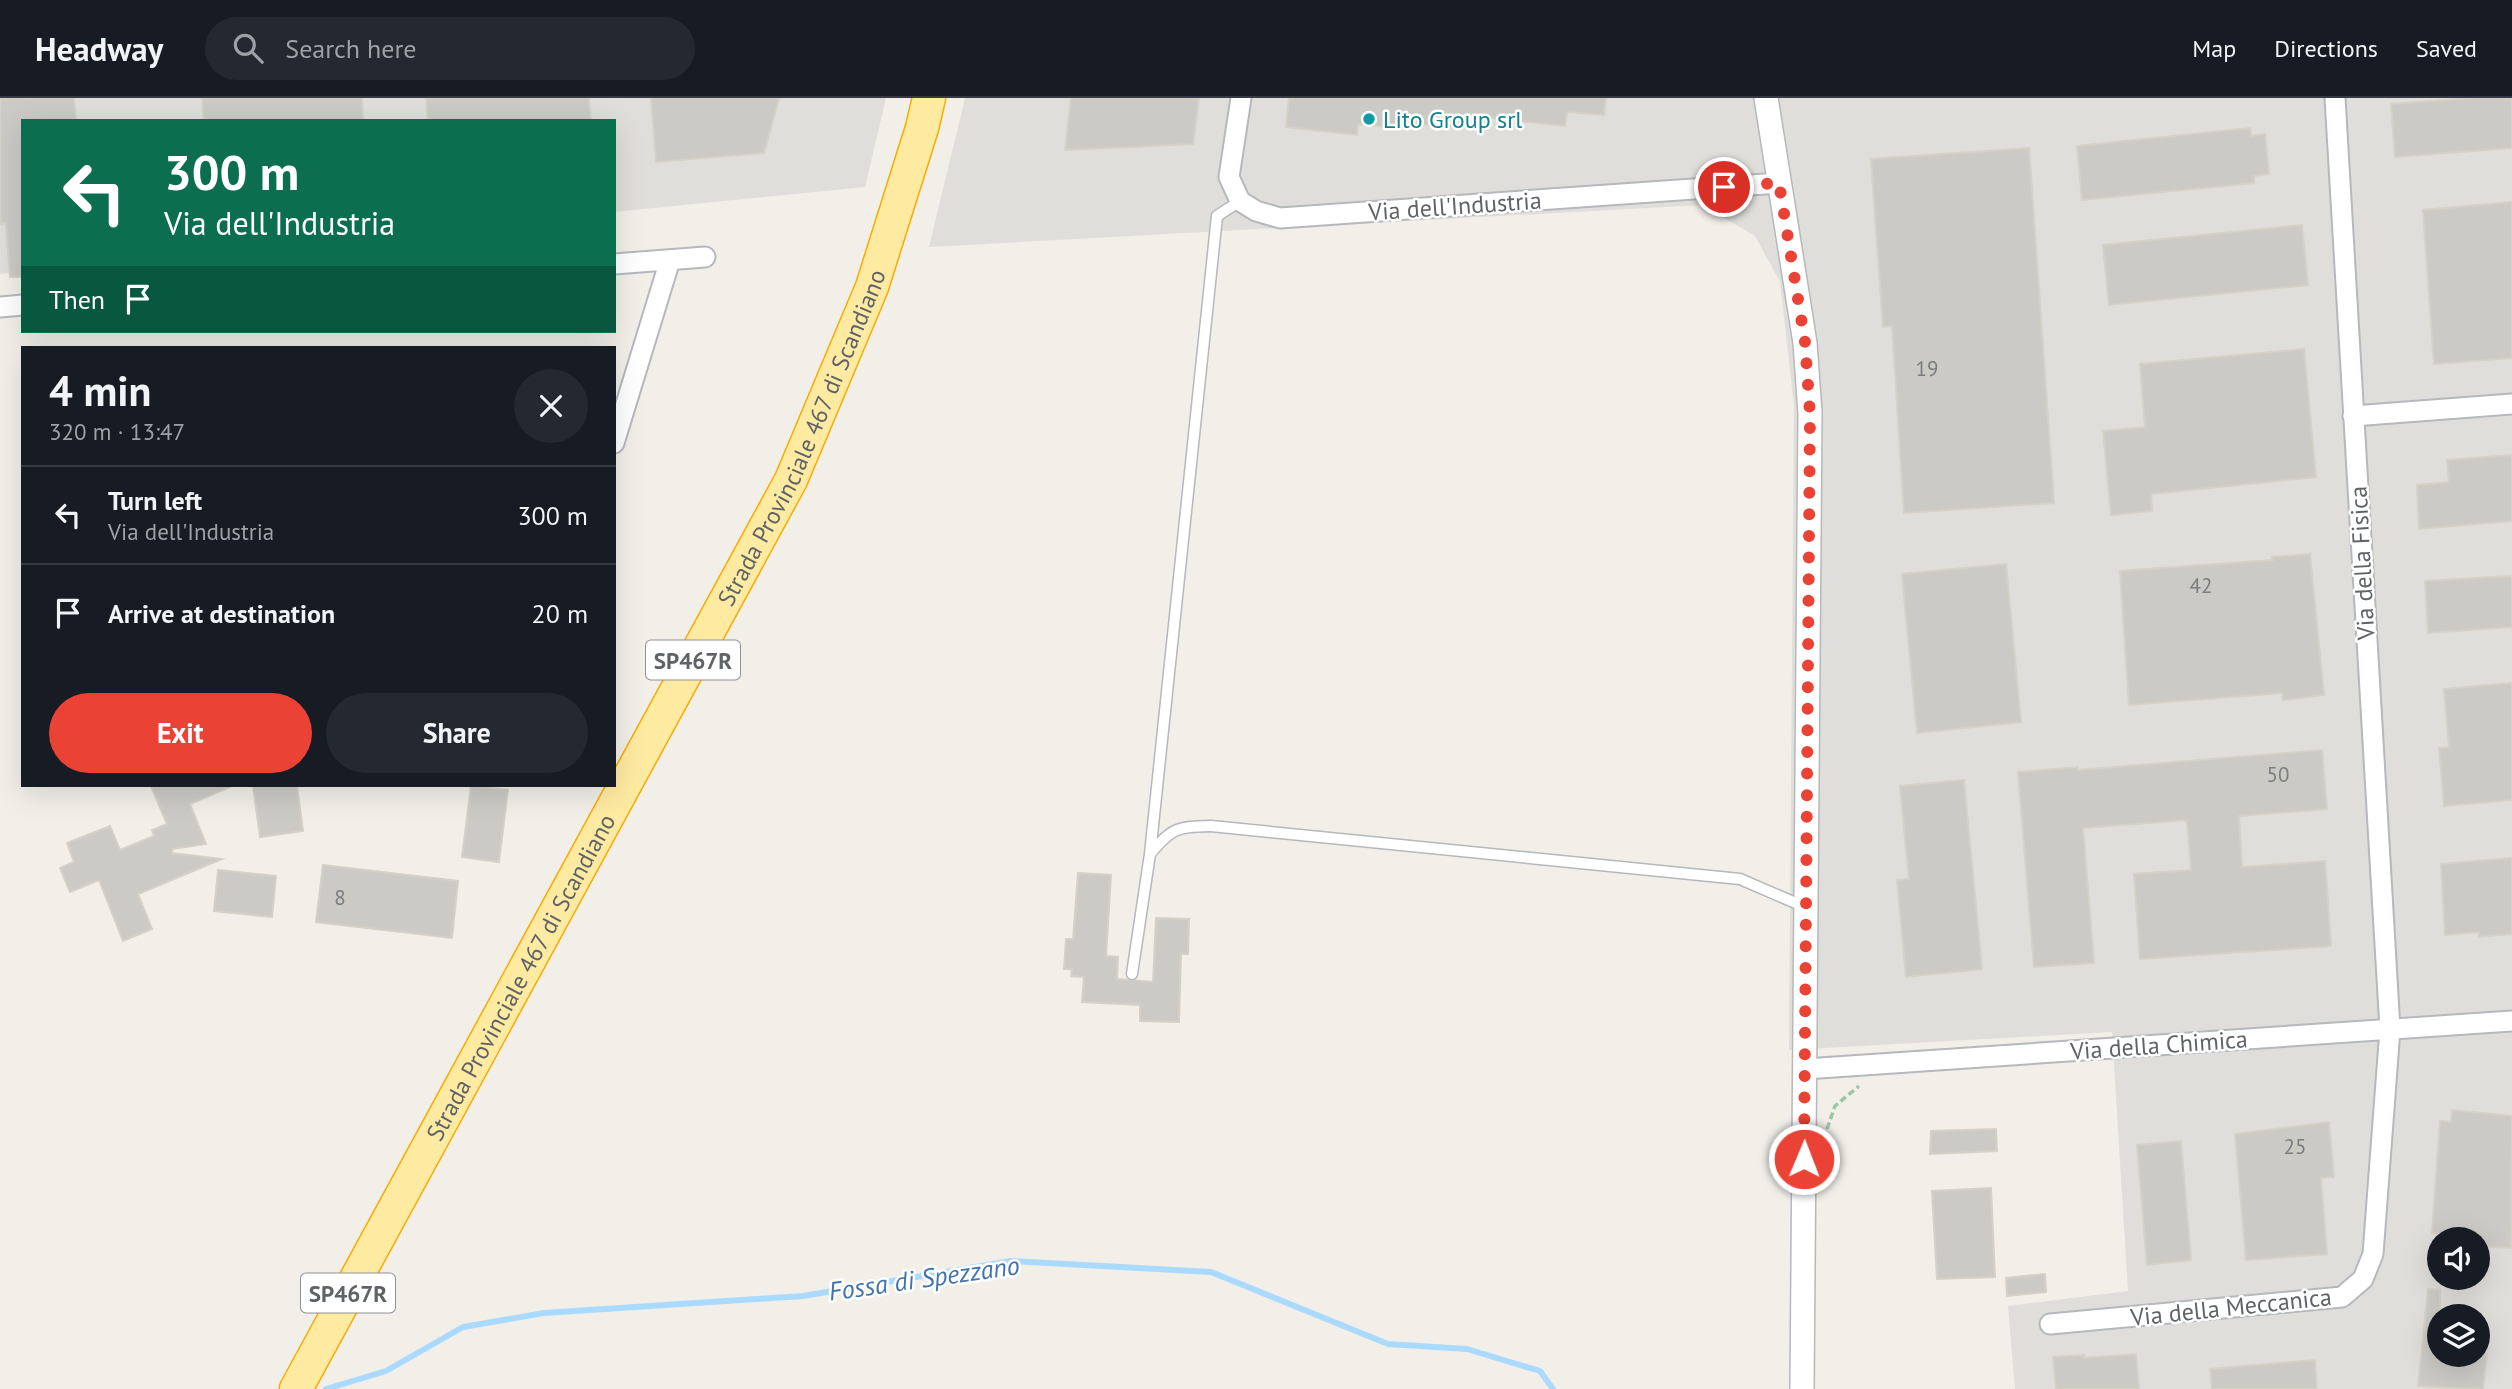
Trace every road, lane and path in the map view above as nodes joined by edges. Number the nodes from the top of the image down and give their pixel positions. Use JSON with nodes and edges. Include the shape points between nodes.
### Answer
{"nodes":[{"id":1,"x":929,"y":98,"type":"edge"},
{"id":2,"x":1241,"y":98,"type":"edge"},
{"id":3,"x":1766,"y":98,"type":"edge"},
{"id":4,"x":2335,"y":98,"type":"edge"},
{"id":5,"x":1779,"y":183,"type":"junction"},
{"id":6,"x":1240,"y":201,"type":"junction"},
{"id":7,"x":705,"y":257,"type":"dead end"},
{"id":8,"x":670,"y":260,"type":"junction"},
{"id":9,"x":616,"y":264,"type":"edge"},
{"id":10,"x":21,"y":305,"type":"edge"},
{"id":11,"x":0,"y":307,"type":"edge"},
{"id":12,"x":2512,"y":404,"type":"edge"},
{"id":13,"x":2353,"y":416,"type":"junction"},
{"id":14,"x":616,"y":436,"type":"edge"},
{"id":15,"x":1150,"y":854,"type":"junction"},
{"id":16,"x":1805,"y":907,"type":"junction"},
{"id":17,"x":1132,"y":974,"type":"dead end"},
{"id":18,"x":2512,"y":1021,"type":"edge"},
{"id":19,"x":2390,"y":1029,"type":"junction"},
{"id":20,"x":1886,"y":1063,"type":"junction"},
{"id":21,"x":1805,"y":1069,"type":"junction"},
{"id":22,"x":1824,"y":1137,"type":"dead end"},
{"id":23,"x":2050,"y":1324,"type":"dead end"},
{"id":24,"x":296,"y":1389,"type":"edge"},
{"id":25,"x":1802,"y":1389,"type":"edge"}],
"edges":[{"from":1,"to":24,"type":"highway","name":"Strada Provinciale 467 di Scandiano","number":"SP467R","via":[[872,287],[791,480]]},
{"from":2,"to":6,"type":"street","via":[[1229,177]]},
{"from":3,"to":5,"type":"street"},
{"from":4,"to":13,"type":"street","name":"Via della Fisica"},
{"from":5,"to":6,"type":"street","name":"Via dell'Industria","via":[[1280,218]]},
{"from":5,"to":16,"type":"street","via":[[1805,342],[1810,414]]},
{"from":6,"to":15,"type":"lane","via":[[1217,216]]},
{"from":7,"to":8,"type":"street"},
{"from":8,"to":9,"type":"street"},
{"from":8,"to":14,"type":"street"},
{"from":10,"to":11,"type":"street"},
{"from":12,"to":13,"type":"street"},
{"from":13,"to":19,"type":"street","name":"Via della Fisica"},
{"from":15,"to":16,"type":"lane","via":[[1164,837],[1181,827],[1211,826],[1740,879]]},
{"from":15,"to":17,"type":"lane"},
{"from":16,"to":21,"type":"street"},
{"from":18,"to":19,"type":"street","name":"Via della Chimica"},
{"from":19,"to":20,"type":"street","name":"Via della Chimica"},
{"from":19,"to":23,"type":"street","name":"Via della Meccanica","via":[[2373,1254],[2363,1279],[2342,1297]]},
{"from":20,"to":21,"type":"street","name":"Via della Chimica"},
{"from":20,"to":22,"type":"path","via":[[1835,1106]]},
{"from":21,"to":25,"type":"street"}]}
